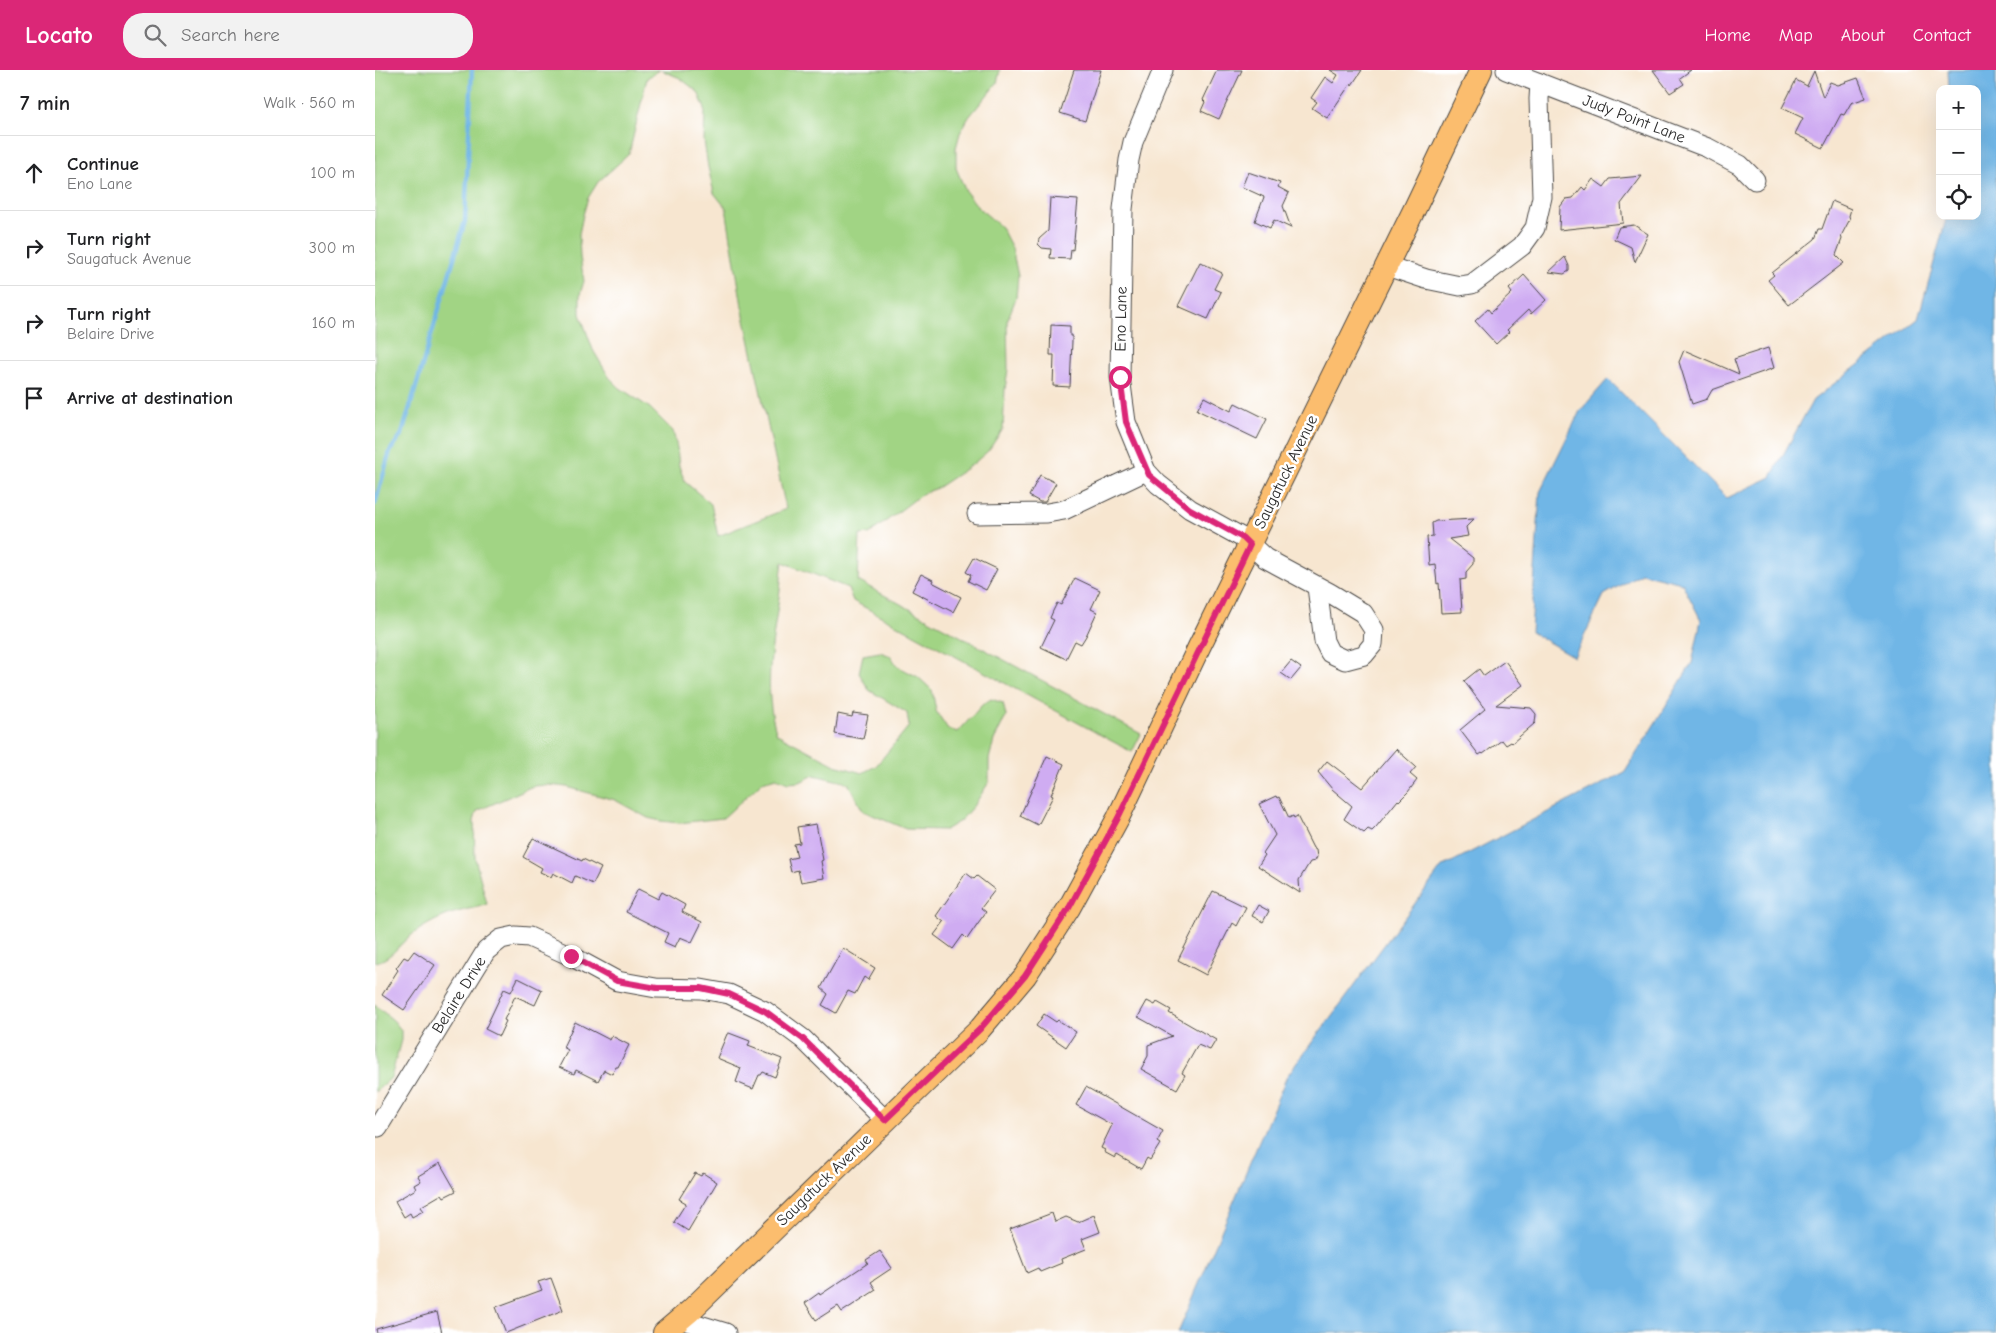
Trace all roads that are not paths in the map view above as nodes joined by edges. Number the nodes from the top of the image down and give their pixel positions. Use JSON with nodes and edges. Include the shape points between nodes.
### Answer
{"nodes":[{"id":1,"x":1163,"y":70,"type":"edge"},
{"id":2,"x":1481,"y":70,"type":"edge"},
{"id":3,"x":1506,"y":70,"type":"edge"},
{"id":4,"x":1540,"y":83,"type":"junction"},
{"id":5,"x":1755,"y":180,"type":"dead end"},
{"id":6,"x":1387,"y":266,"type":"junction"},
{"id":7,"x":1145,"y":470,"type":"junction"},
{"id":8,"x":977,"y":514,"type":"dead end"},
{"id":9,"x":1250,"y":545,"type":"junction"},
{"id":10,"x":1317,"y":586,"type":"dead end"},
{"id":11,"x":885,"y":1120,"type":"junction"},
{"id":12,"x":378,"y":1127,"type":"dead end"},
{"id":13,"x":672,"y":1326,"type":"edge"},
{"id":14,"x":725,"y":1333,"type":"edge"}],
"edges":[{"from":1,"to":7,"type":"street","name":"Eno Lane","via":[[1139,126],[1129,160],[1122,235],[1121,394],[1129,432]]},
{"from":2,"to":6,"type":"main road","name":"Saugatuck Avenue"},
{"from":3,"to":4,"type":"street","name":"Judy Point Lane"},
{"from":4,"to":5,"type":"street","name":"Judy Point Lane","via":[[1708,148],[1740,165]]},
{"from":4,"to":6,"type":"street","via":[[1543,197],[1535,228],[1522,246],[1472,284],[1460,286]]},
{"from":6,"to":9,"type":"main road","name":"Saugatuck Avenue"},
{"from":7,"to":8,"type":"street","via":[[1064,510]]},
{"from":7,"to":9,"type":"street","name":"Eno Lane","via":[[1190,509]]},
{"from":9,"to":10,"type":"street","name":"Eno Lane","via":[[1265,558]]},
{"from":9,"to":11,"type":"main road","name":"Saugatuck Avenue","via":[[1118,818],[1069,908],[1025,976],[980,1029]]},
{"from":11,"to":12,"type":"street","name":"Belaire Drive","via":[[803,1039],[765,1011],[729,994],[701,988],[657,988],[617,981],[529,937],[515,936],[501,939],[486,951]]},
{"from":11,"to":13,"type":"main road","name":"Saugatuck Avenue"},
{"from":13,"to":14,"type":"street"}]}
